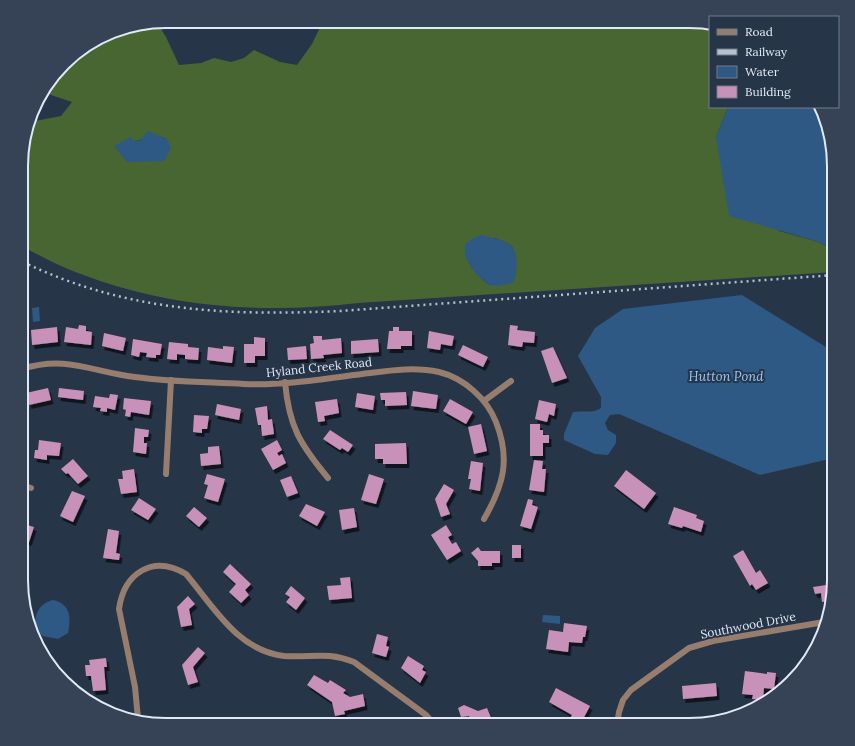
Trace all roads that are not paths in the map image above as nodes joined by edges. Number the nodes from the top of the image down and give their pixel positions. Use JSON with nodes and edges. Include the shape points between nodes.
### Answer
{"nodes":[{"id":1,"x":28,"y":368,"type":"edge"},
{"id":2,"x":171,"y":380,"type":"junction"},
{"id":3,"x":511,"y":381,"type":"dead end"},
{"id":4,"x":285,"y":382,"type":"junction"},
{"id":5,"x":484,"y":401,"type":"junction"},
{"id":6,"x":166,"y":474,"type":"dead end"},
{"id":7,"x":328,"y":478,"type":"dead end"},
{"id":8,"x":28,"y":487,"type":"edge"},
{"id":9,"x":31,"y":488,"type":"dead end"},
{"id":10,"x":484,"y":519,"type":"dead end"},
{"id":11,"x":820,"y":623,"type":"edge"},
{"id":12,"x":138,"y":715,"type":"edge"},
{"id":13,"x":429,"y":718,"type":"edge"},
{"id":14,"x":618,"y":718,"type":"edge"}],
"edges":[{"from":1,"to":2,"type":"street","name":"Hyland Creek Road","via":[[52,362],[69,363],[117,374]]},
{"from":2,"to":4,"type":"street","name":"Hyland Creek Road","via":[[250,384]]},
{"from":2,"to":6,"type":"street"},
{"from":3,"to":5,"type":"street"},
{"from":4,"to":5,"type":"street","name":"Hyland Creek Road","via":[[406,369],[423,370],[458,379]]},
{"from":4,"to":7,"type":"street","via":[[289,412],[295,431],[304,448]]},
{"from":5,"to":10,"type":"street","name":"Hyland Creek Road","via":[[501,434],[505,452],[501,486]]},
{"from":8,"to":9,"type":"street"},
{"from":11,"to":14,"type":"street","name":"Southwood Drive","via":[[713,641],[689,648],[631,690],[621,706]]},
{"from":12,"to":13,"type":"street","via":[[135,687],[119,609],[121,597],[134,577],[154,566],[164,565],[186,574],[236,634],[250,644],[284,656],[325,654],[343,657],[354,662]]}]}
